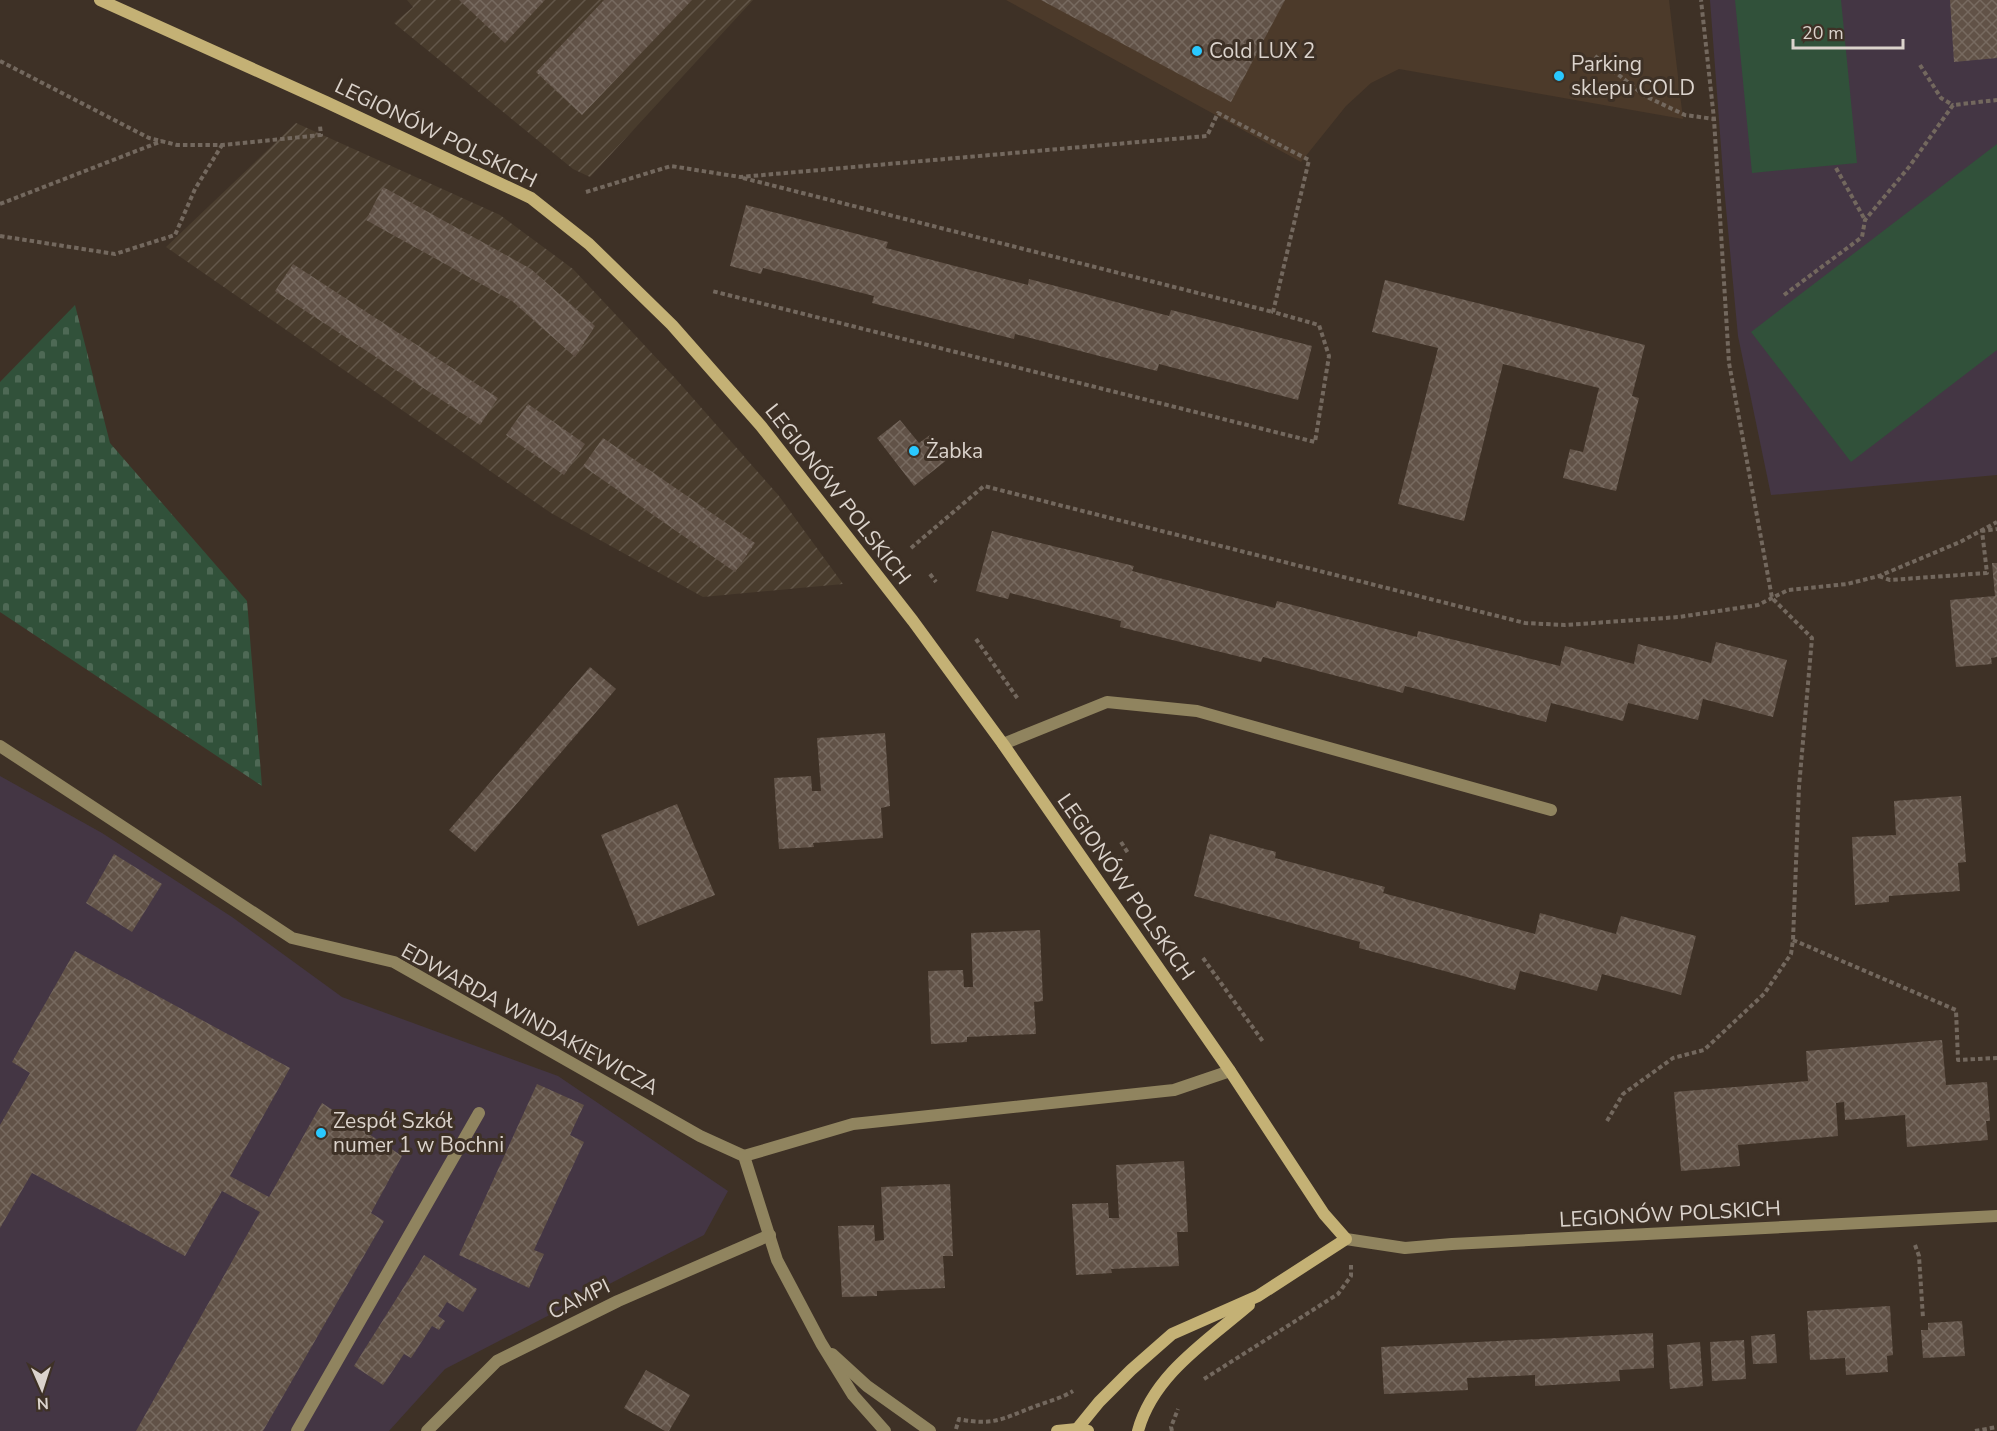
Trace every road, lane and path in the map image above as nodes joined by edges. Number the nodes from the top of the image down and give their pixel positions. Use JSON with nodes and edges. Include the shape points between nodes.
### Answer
{"nodes":[{"id":1,"x":100,"y":0,"type":"edge"},
{"id":2,"x":1701,"y":0,"type":"edge"},
{"id":3,"x":1595,"y":56,"type":"dead end"},
{"id":4,"x":0,"y":61,"type":"edge"},
{"id":5,"x":1920,"y":65,"type":"dead end"},
{"id":6,"x":1997,"y":100,"type":"edge"},
{"id":7,"x":1953,"y":105,"type":"junction"},
{"id":8,"x":1714,"y":119,"type":"junction"},
{"id":9,"x":321,"y":135,"type":"dead end"},
{"id":10,"x":163,"y":141,"type":"junction"},
{"id":11,"x":222,"y":145,"type":"junction"},
{"id":12,"x":1836,"y":168,"type":"dead end"},
{"id":13,"x":740,"y":177,"type":"junction"},
{"id":14,"x":586,"y":192,"type":"dead end"},
{"id":15,"x":0,"y":204,"type":"edge"},
{"id":16,"x":1865,"y":220,"type":"junction"},
{"id":17,"x":0,"y":236,"type":"edge"},
{"id":18,"x":712,"y":291,"type":"dead end"},
{"id":19,"x":1784,"y":296,"type":"dead end"},
{"id":20,"x":1273,"y":312,"type":"junction"},
{"id":21,"x":1997,"y":522,"type":"edge"},
{"id":22,"x":1997,"y":529,"type":"edge"},
{"id":23,"x":1982,"y":531,"type":"junction"},
{"id":24,"x":910,"y":548,"type":"dead end"},
{"id":25,"x":930,"y":574,"type":"dead end"},
{"id":26,"x":1879,"y":576,"type":"junction"},
{"id":27,"x":936,"y":582,"type":"dead end"},
{"id":28,"x":1772,"y":598,"type":"junction"},
{"id":29,"x":976,"y":639,"type":"dead end"},
{"id":30,"x":1018,"y":699,"type":"dead end"},
{"id":31,"x":1004,"y":744,"type":"junction"},
{"id":32,"x":0,"y":746,"type":"edge"},
{"id":33,"x":1551,"y":810,"type":"dead end"},
{"id":34,"x":1121,"y":842,"type":"dead end"},
{"id":35,"x":1128,"y":853,"type":"dead end"},
{"id":36,"x":1794,"y":940,"type":"junction"},
{"id":37,"x":1203,"y":958,"type":"dead end"},
{"id":38,"x":1264,"y":1043,"type":"dead end"},
{"id":39,"x":1997,"y":1058,"type":"edge"},
{"id":40,"x":1230,"y":1071,"type":"junction"},
{"id":41,"x":479,"y":1113,"type":"dead end"},
{"id":42,"x":1607,"y":1120,"type":"dead end"},
{"id":43,"x":744,"y":1156,"type":"junction"},
{"id":44,"x":1997,"y":1216,"type":"edge"},
{"id":45,"x":770,"y":1236,"type":"junction"},
{"id":46,"x":1346,"y":1239,"type":"junction"},
{"id":47,"x":1915,"y":1245,"type":"dead end"},
{"id":48,"x":1351,"y":1276,"type":"dead end"},
{"id":49,"x":1258,"y":1296,"type":"junction"},
{"id":50,"x":1923,"y":1318,"type":"dead end"},
{"id":51,"x":820,"y":1343,"type":"junction"},
{"id":52,"x":1198,"y":1383,"type":"dead end"},
{"id":53,"x":1076,"y":1389,"type":"dead end"},
{"id":54,"x":1179,"y":1405,"type":"dead end"},
{"id":55,"x":1997,"y":1427,"type":"edge"},
{"id":56,"x":1082,"y":1430,"type":"edge"},
{"id":57,"x":297,"y":1431,"type":"edge"},
{"id":58,"x":427,"y":1431,"type":"edge"},
{"id":59,"x":885,"y":1431,"type":"edge"},
{"id":60,"x":930,"y":1431,"type":"edge"},
{"id":61,"x":955,"y":1431,"type":"edge"},
{"id":62,"x":1057,"y":1431,"type":"edge"},
{"id":63,"x":1138,"y":1431,"type":"edge"},
{"id":64,"x":1172,"y":1431,"type":"edge"},
{"id":65,"x":1975,"y":1431,"type":"edge"}],
"edges":[{"from":1,"to":31,"type":"street","name":"LEGIONÓW POLSKICH","via":[[531,198],[589,244],[672,325],[761,426]]},
{"from":2,"to":8,"type":"path"},
{"from":3,"to":8,"type":"path","via":[[1645,96],[1685,115]]},
{"from":4,"to":10,"type":"path","via":[[149,138]]},
{"from":5,"to":7,"type":"path","via":[[1941,98]]},
{"from":6,"to":7,"type":"path"},
{"from":7,"to":16,"type":"path"},
{"from":8,"to":28,"type":"path","via":[[1729,363]]},
{"from":9,"to":11,"type":"path"},
{"from":10,"to":11,"type":"path","via":[[177,145]]},
{"from":10,"to":15,"type":"path"},
{"from":11,"to":17,"type":"path","via":[[195,189],[176,235],[115,254]]},
{"from":12,"to":16,"type":"path"},
{"from":13,"to":14,"type":"path","via":[[671,166]]},
{"from":13,"to":20,"type":"path"},
{"from":13,"to":20,"type":"path","via":[[1207,136],[1218,112],[1309,160]]},
{"from":16,"to":19,"type":"path","via":[[1862,237]]},
{"from":18,"to":20,"type":"path","via":[[1315,441],[1329,356],[1319,325]]},
{"from":21,"to":23,"type":"path"},
{"from":22,"to":23,"type":"path"},
{"from":23,"to":26,"type":"path"},
{"from":23,"to":26,"type":"path","via":[[1987,573],[1890,580]]},
{"from":24,"to":28,"type":"path","via":[[984,486],[1525,623],[1565,625],[1679,617],[1758,605]]},
{"from":25,"to":27,"type":"path"},
{"from":26,"to":28,"type":"path","via":[[1847,584],[1788,590]]},
{"from":28,"to":36,"type":"path","via":[[1812,638],[1799,787]]},
{"from":29,"to":30,"type":"path"},
{"from":31,"to":33,"type":"street","via":[[1107,702],[1197,711]]},
{"from":31,"to":40,"type":"street","name":"LEGIONÓW POLSKICH"},
{"from":32,"to":43,"type":"street","name":"EDWARDA WINDAKIEWICZA","via":[[292,938],[394,962],[700,1136]]},
{"from":34,"to":35,"type":"path"},
{"from":36,"to":39,"type":"path","via":[[1956,1010],[1958,1060]]},
{"from":36,"to":42,"type":"path","via":[[1791,954],[1764,994],[1704,1050],[1673,1058],[1623,1094]]},
{"from":37,"to":38,"type":"path"},
{"from":40,"to":43,"type":"street","via":[[1174,1090],[853,1124]]},
{"from":40,"to":46,"type":"street","name":"LEGIONÓW POLSKICH","via":[[1324,1214]]},
{"from":41,"to":57,"type":"street"},
{"from":43,"to":45,"type":"street"},
{"from":44,"to":46,"type":"street","name":"LEGIONÓW POLSKICH","via":[[1405,1248]]},
{"from":45,"to":51,"type":"street","via":[[777,1260]]},
{"from":45,"to":58,"type":"street","name":"CAMPI","via":[[618,1301],[497,1361]]},
{"from":46,"to":49,"type":"street"},
{"from":47,"to":50,"type":"path"},
{"from":48,"to":52,"type":"path","via":[[1338,1294]]},
{"from":49,"to":56,"type":"street","via":[[1172,1334],[1100,1402]]},
{"from":49,"to":63,"type":"street","via":[[1176,1367],[1149,1400]]},
{"from":51,"to":59,"type":"street","via":[[853,1395]]},
{"from":51,"to":60,"type":"street","via":[[867,1386]]},
{"from":53,"to":61,"type":"path","via":[[1063,1398],[1007,1419],[978,1423],[959,1419]]},
{"from":54,"to":64,"type":"path"},
{"from":55,"to":65,"type":"path"},
{"from":56,"to":62,"type":"street"}]}
